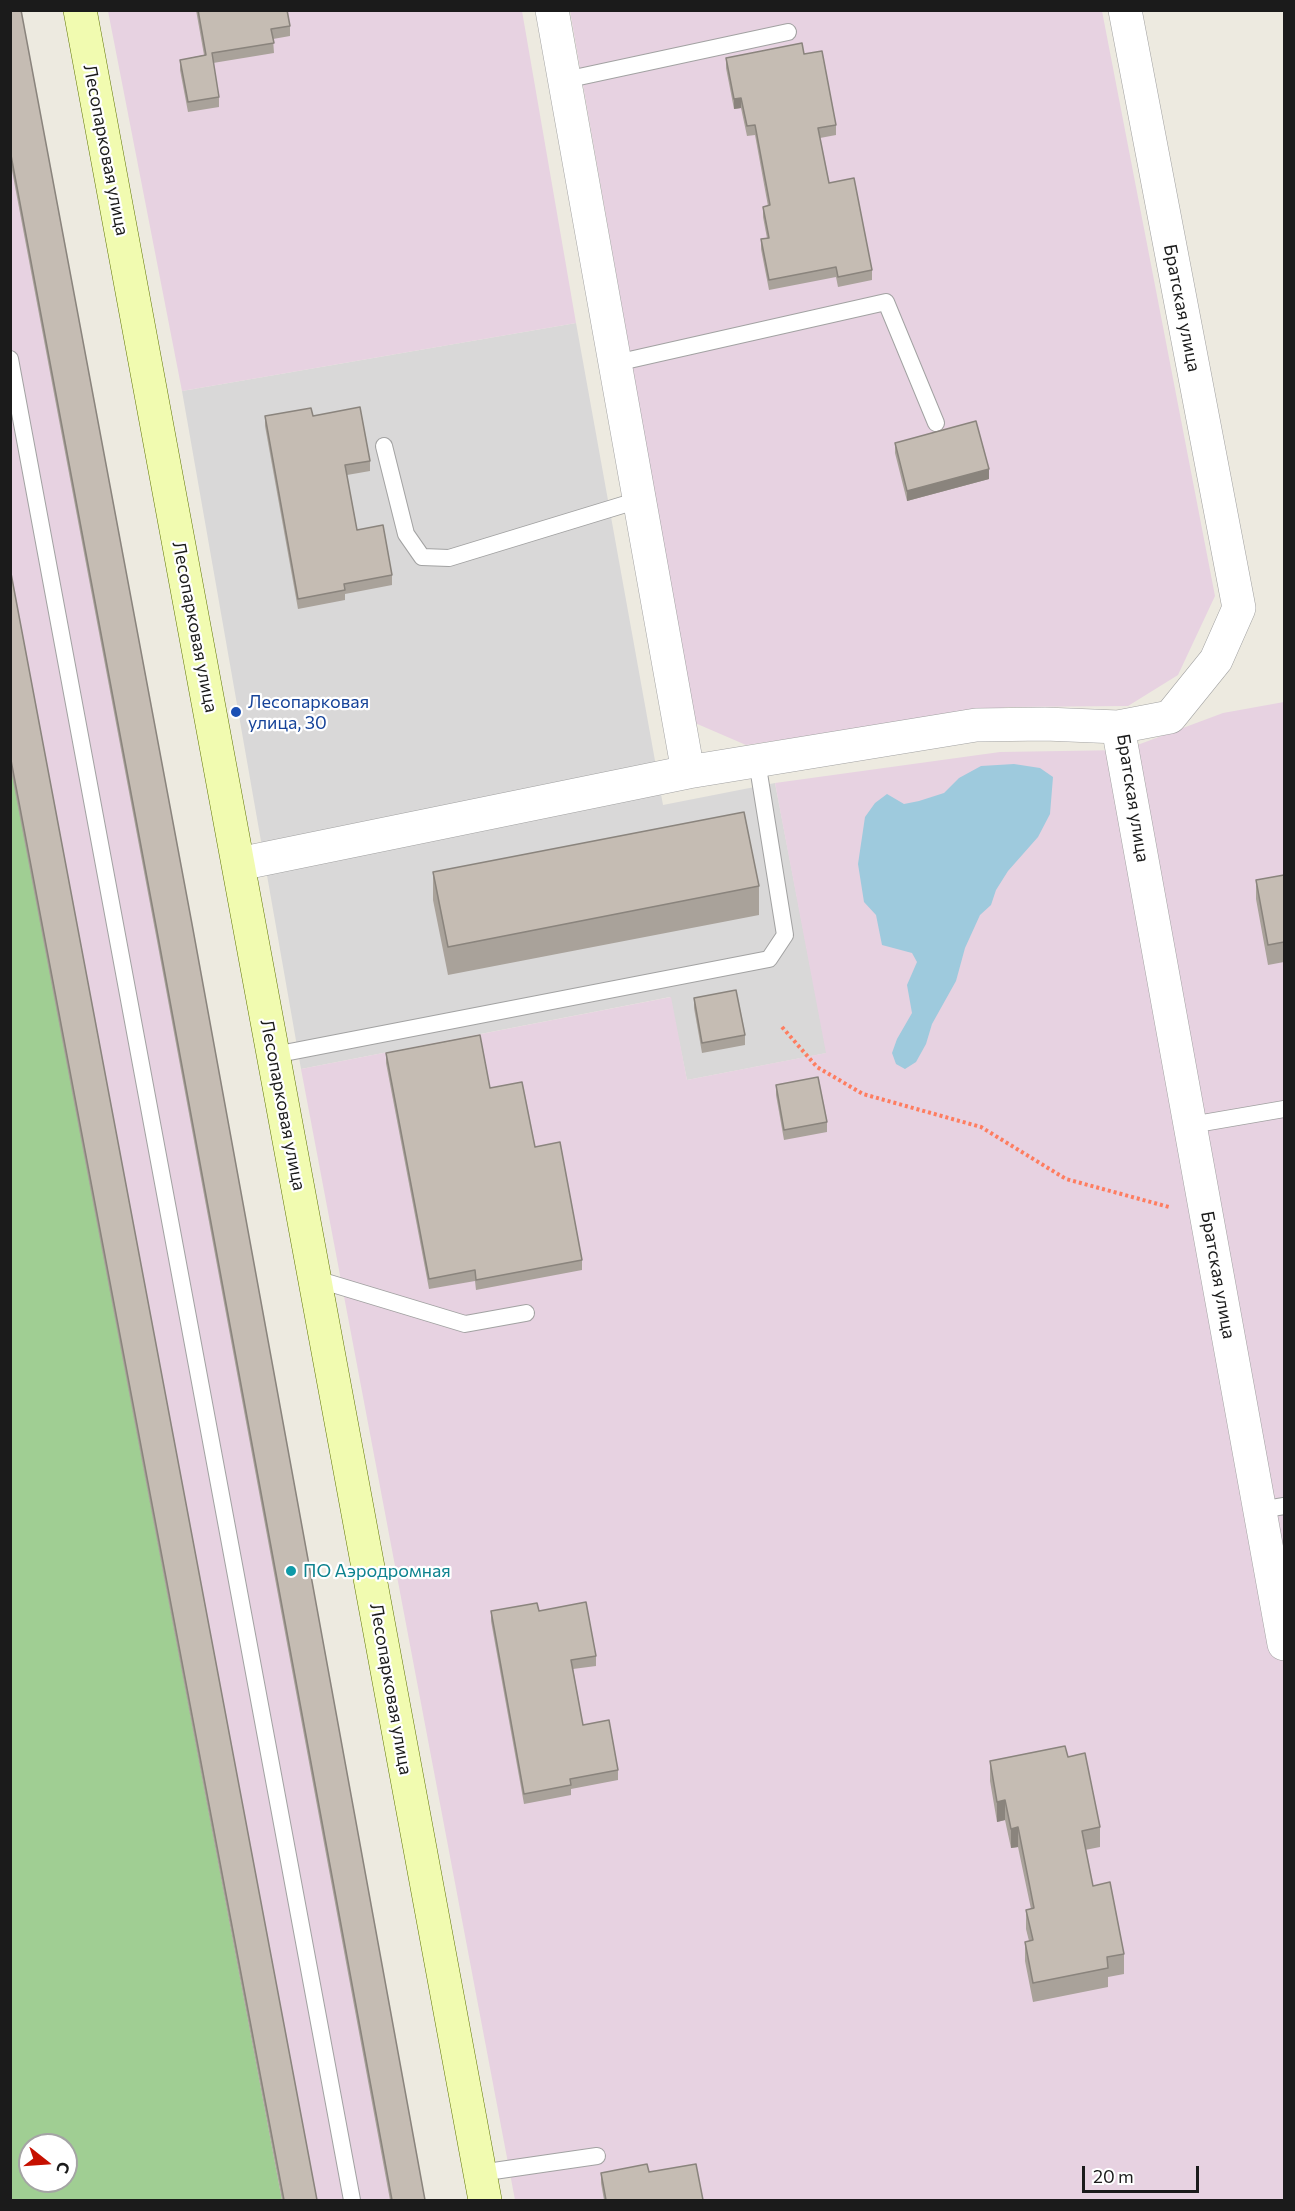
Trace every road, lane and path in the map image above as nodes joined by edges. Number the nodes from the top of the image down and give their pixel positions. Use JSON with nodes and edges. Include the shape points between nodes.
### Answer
{"nodes":[{"id":1,"x":80,"y":10,"type":"edge"},
{"id":2,"x":552,"y":10,"type":"edge"},
{"id":3,"x":1125,"y":10,"type":"edge"},
{"id":4,"x":788,"y":32,"type":"dead end"},
{"id":5,"x":565,"y":80,"type":"junction"},
{"id":6,"x":10,"y":359,"type":"edge"},
{"id":7,"x":616,"y":363,"type":"junction"},
{"id":8,"x":936,"y":423,"type":"dead end"},
{"id":9,"x":384,"y":446,"type":"dead end"},
{"id":10,"x":639,"y":500,"type":"junction"},
{"id":11,"x":1118,"y":727,"type":"junction"},
{"id":12,"x":757,"y":761,"type":"junction"},
{"id":13,"x":688,"y":772,"type":"junction"},
{"id":14,"x":239,"y":864,"type":"junction"},
{"id":15,"x":782,"y":1027,"type":"dead end"},
{"id":16,"x":274,"y":1055,"type":"junction"},
{"id":17,"x":1284,"y":1109,"type":"edge"},
{"id":18,"x":1191,"y":1125,"type":"junction"},
{"id":19,"x":1207,"y":1218,"type":"junction"},
{"id":20,"x":316,"y":1279,"type":"junction"},
{"id":21,"x":526,"y":1313,"type":"dead end"},
{"id":22,"x":1272,"y":1508,"type":"edge"},
{"id":23,"x":1284,"y":1644,"type":"edge"},
{"id":24,"x":597,"y":2156,"type":"dead end"},
{"id":25,"x":483,"y":2187,"type":"edge"},
{"id":26,"x":352,"y":2200,"type":"edge"}],
"edges":[{"from":1,"to":14,"type":"street","name":"Лесопарковая улица"},
{"from":2,"to":5,"type":"street"},
{"from":3,"to":11,"type":"street","name":"Братская улица","via":[[1239,608],[1216,660],[1170,717]]},
{"from":4,"to":5,"type":"lane"},
{"from":5,"to":7,"type":"street"},
{"from":6,"to":26,"type":"lane"},
{"from":7,"to":8,"type":"lane","via":[[886,302]]},
{"from":7,"to":10,"type":"street"},
{"from":9,"to":10,"type":"lane","via":[[406,534],[422,557],[449,558]]},
{"from":10,"to":13,"type":"street"},
{"from":11,"to":12,"type":"street","via":[[976,725]]},
{"from":11,"to":18,"type":"street","name":"Братская улица"},
{"from":12,"to":13,"type":"street"},
{"from":12,"to":16,"type":"lane","via":[[785,936],[769,959]]},
{"from":13,"to":14,"type":"street"},
{"from":14,"to":16,"type":"street","name":"Лесопарковая улица"},
{"from":15,"to":19,"type":"path","via":[[817,1067],[863,1094],[981,1127],[1066,1179]]},
{"from":16,"to":20,"type":"street","name":"Лесопарковая улица"},
{"from":17,"to":18,"type":"lane"},
{"from":18,"to":19,"type":"street","name":"Братская улица"},
{"from":19,"to":22,"type":"street","name":"Братская улица"},
{"from":20,"to":21,"type":"lane","via":[[465,1324]]},
{"from":20,"to":25,"type":"street","name":"Лесопарковая улица"},
{"from":22,"to":23,"type":"street","name":"Братская улица"},
{"from":24,"to":25,"type":"lane"}]}
